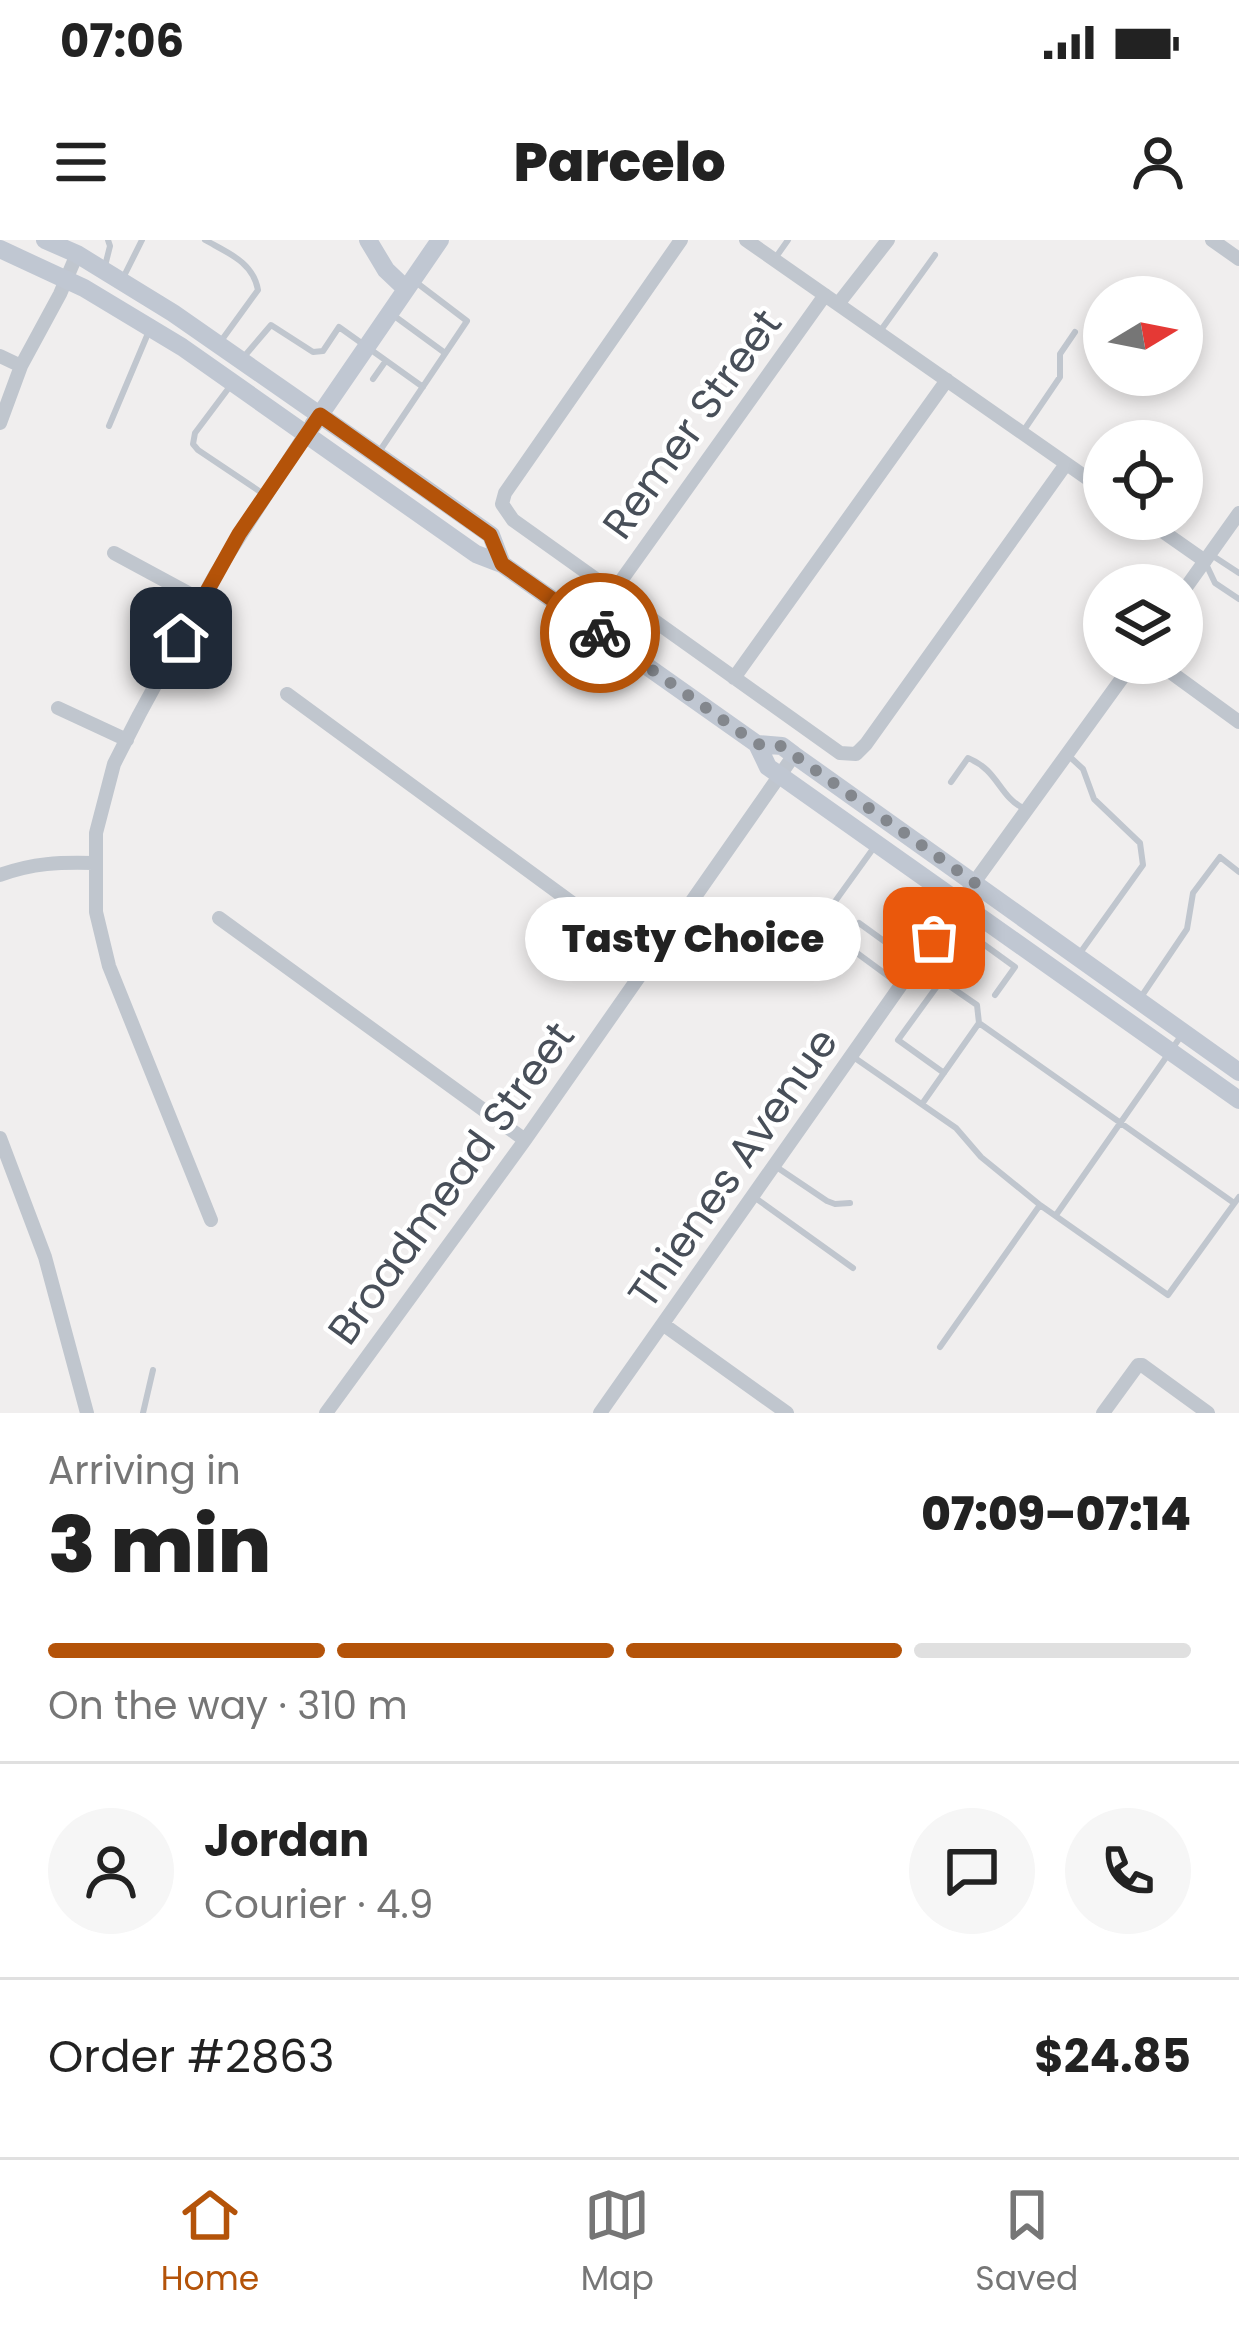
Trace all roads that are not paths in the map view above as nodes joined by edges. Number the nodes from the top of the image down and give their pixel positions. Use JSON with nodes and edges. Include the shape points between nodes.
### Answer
{"nodes":[{"id":1,"x":44,"y":240,"type":"edge"},
{"id":2,"x":108,"y":240,"type":"edge"},
{"id":3,"x":142,"y":240,"type":"edge"},
{"id":4,"x":205,"y":240,"type":"edge"},
{"id":5,"x":368,"y":240,"type":"edge"},
{"id":6,"x":440,"y":240,"type":"edge"},
{"id":7,"x":681,"y":240,"type":"edge"},
{"id":8,"x":746,"y":240,"type":"edge"},
{"id":9,"x":788,"y":240,"type":"edge"},
{"id":10,"x":888,"y":240,"type":"edge"},
{"id":11,"x":1212,"y":240,"type":"edge"},
{"id":12,"x":0,"y":249,"type":"edge"},
{"id":13,"x":77,"y":254,"type":"junction"},
{"id":14,"x":935,"y":255,"type":"dead end"},
{"id":15,"x":1239,"y":259,"type":"edge"},
{"id":16,"x":774,"y":260,"type":"junction"},
{"id":17,"x":31,"y":263,"type":"junction"},
{"id":18,"x":104,"y":270,"type":"junction"},
{"id":19,"x":68,"y":280,"type":"junction"},
{"id":20,"x":122,"y":281,"type":"junction"},
{"id":21,"x":409,"y":285,"type":"junction"},
{"id":22,"x":832,"y":300,"type":"junction"},
{"id":23,"x":390,"y":313,"type":"junction"},
{"id":24,"x":151,"y":327,"type":"junction"},
{"id":25,"x":1075,"y":332,"type":"dead end"},
{"id":26,"x":878,"y":333,"type":"junction"},
{"id":27,"x":219,"y":343,"type":"junction"},
{"id":28,"x":366,"y":347,"type":"junction"},
{"id":29,"x":446,"y":353,"type":"junction"},
{"id":30,"x":0,"y":356,"type":"edge"},
{"id":31,"x":242,"y":359,"type":"junction"},
{"id":32,"x":386,"y":361,"type":"junction"},
{"id":33,"x":21,"y":366,"type":"junction"},
{"id":34,"x":373,"y":379,"type":"dead end"},
{"id":35,"x":946,"y":380,"type":"junction"},
{"id":36,"x":233,"y":382,"type":"junction"},
{"id":37,"x":423,"y":387,"type":"junction"},
{"id":38,"x":320,"y":415,"type":"junction"},
{"id":39,"x":0,"y":423,"type":"edge"},
{"id":40,"x":109,"y":426,"type":"dead end"},
{"id":41,"x":307,"y":433,"type":"junction"},
{"id":42,"x":1022,"y":433,"type":"junction"},
{"id":43,"x":377,"y":455,"type":"junction"},
{"id":44,"x":1066,"y":464,"type":"junction"},
{"id":45,"x":1083,"y":476,"type":"edge"},
{"id":46,"x":266,"y":495,"type":"junction"},
{"id":47,"x":1238,"y":514,"type":"edge"},
{"id":48,"x":1178,"y":540,"type":"edge"},
{"id":49,"x":114,"y":553,"type":"dead end"},
{"id":50,"x":1207,"y":558,"type":"junction"},
{"id":51,"x":502,"y":564,"type":"junction"},
{"id":52,"x":1203,"y":564,"type":"edge"},
{"id":53,"x":1239,"y":573,"type":"edge"},
{"id":54,"x":614,"y":592,"type":"junction"},
{"id":55,"x":1239,"y":598,"type":"edge"},
{"id":56,"x":201,"y":600,"type":"junction"},
{"id":57,"x":734,"y":678,"type":"junction"},
{"id":58,"x":1118,"y":684,"type":"edge"},
{"id":59,"x":1186,"y":684,"type":"edge"},
{"id":60,"x":286,"y":694,"type":"dead end"},
{"id":61,"x":58,"y":708,"type":"dead end"},
{"id":62,"x":1239,"y":722,"type":"edge"},
{"id":63,"x":127,"y":740,"type":"junction"},
{"id":64,"x":757,"y":744,"type":"junction"},
{"id":65,"x":1067,"y":754,"type":"junction"},
{"id":66,"x":794,"y":755,"type":"junction"},
{"id":67,"x":780,"y":776,"type":"junction"},
{"id":68,"x":951,"y":782,"type":"dead end"},
{"id":69,"x":1026,"y":810,"type":"junction"},
{"id":70,"x":877,"y":843,"type":"junction"},
{"id":71,"x":94,"y":863,"type":"junction"},
{"id":72,"x":1239,"y":872,"type":"edge"},
{"id":73,"x":0,"y":875,"type":"edge"},
{"id":74,"x":975,"y":883,"type":"junction"},
{"id":75,"x":961,"y":902,"type":"junction"},
{"id":76,"x":219,"y":918,"type":"dead end"},
{"id":77,"x":859,"y":923,"type":"dead end"},
{"id":78,"x":934,"y":938,"type":"junction"},
{"id":79,"x":1078,"y":956,"type":"junction"},
{"id":80,"x":650,"y":960,"type":"junction"},
{"id":81,"x":916,"y":964,"type":"junction"},
{"id":82,"x":901,"y":985,"type":"junction"},
{"id":83,"x":995,"y":995,"type":"dead end"},
{"id":84,"x":1139,"y":1000,"type":"junction"},
{"id":85,"x":980,"y":1023,"type":"junction"},
{"id":86,"x":1184,"y":1033,"type":"junction"},
{"id":87,"x":1170,"y":1052,"type":"junction"},
{"id":88,"x":852,"y":1055,"type":"junction"},
{"id":89,"x":1239,"y":1072,"type":"edge"},
{"id":90,"x":944,"y":1073,"type":"junction"},
{"id":91,"x":1239,"y":1100,"type":"edge"},
{"id":92,"x":922,"y":1104,"type":"junction"},
{"id":93,"x":1119,"y":1124,"type":"junction"},
{"id":94,"x":0,"y":1138,"type":"edge"},
{"id":95,"x":525,"y":1140,"type":"junction"},
{"id":96,"x":775,"y":1166,"type":"junction"},
{"id":97,"x":754,"y":1197,"type":"junction"},
{"id":98,"x":1237,"y":1200,"type":"edge"},
{"id":99,"x":850,"y":1203,"type":"dead end"},
{"id":100,"x":1040,"y":1205,"type":"junction"},
{"id":101,"x":1056,"y":1215,"type":"junction"},
{"id":102,"x":211,"y":1220,"type":"dead end"},
{"id":103,"x":853,"y":1268,"type":"dead end"},
{"id":104,"x":664,"y":1325,"type":"junction"},
{"id":105,"x":940,"y":1347,"type":"dead end"},
{"id":106,"x":153,"y":1370,"type":"dead end"},
{"id":107,"x":767,"y":1407,"type":"edge"},
{"id":108,"x":87,"y":1413,"type":"edge"},
{"id":109,"x":143,"y":1413,"type":"edge"},
{"id":110,"x":326,"y":1413,"type":"edge"},
{"id":111,"x":600,"y":1413,"type":"edge"},
{"id":112,"x":787,"y":1413,"type":"edge"},
{"id":113,"x":1103,"y":1413,"type":"edge"},
{"id":114,"x":1208,"y":1413,"type":"edge"}],
"edges":[{"from":1,"to":13,"type":"main road"},
{"from":1,"to":17,"type":"lane"},
{"from":2,"to":18,"type":"lane"},
{"from":3,"to":20,"type":"lane"},
{"from":4,"to":27,"type":"lane","via":[[241,260],[258,290]]},
{"from":5,"to":21,"type":"main road","via":[[386,270]]},
{"from":6,"to":21,"type":"main road"},
{"from":7,"to":54,"type":"street","via":[[502,505]]},
{"from":8,"to":16,"type":"street"},
{"from":9,"to":16,"type":"lane"},
{"from":10,"to":22,"type":"street","name":"Remer Street"},
{"from":11,"to":15,"type":"street"},
{"from":12,"to":17,"type":"main road"},
{"from":13,"to":18,"type":"main road"},
{"from":13,"to":19,"type":"street"},
{"from":14,"to":26,"type":"lane"},
{"from":16,"to":22,"type":"street"},
{"from":17,"to":19,"type":"main road"},
{"from":18,"to":20,"type":"main road"},
{"from":19,"to":24,"type":"main road"},
{"from":19,"to":33,"type":"street"},
{"from":20,"to":27,"type":"main road"},
{"from":21,"to":23,"type":"main road"},
{"from":21,"to":29,"type":"lane","via":[[467,321]]},
{"from":22,"to":26,"type":"street"},
{"from":22,"to":54,"type":"street","name":"Remer Street"},
{"from":23,"to":28,"type":"main road"},
{"from":23,"to":29,"type":"lane"},
{"from":24,"to":36,"type":"main road"},
{"from":24,"to":40,"type":"lane"},
{"from":25,"to":42,"type":"lane","via":[[1060,354],[1060,377]]},
{"from":26,"to":35,"type":"street"},
{"from":27,"to":31,"type":"main road"},
{"from":28,"to":31,"type":"lane","via":[[339,327],[313,352],[271,325]]},
{"from":28,"to":32,"type":"lane"},
{"from":28,"to":38,"type":"main road"},
{"from":29,"to":37,"type":"lane"},
{"from":30,"to":33,"type":"street"},
{"from":31,"to":38,"type":"main road"},
{"from":32,"to":34,"type":"lane"},
{"from":32,"to":37,"type":"lane"},
{"from":33,"to":39,"type":"street"},
{"from":35,"to":42,"type":"street"},
{"from":35,"to":57,"type":"street"},
{"from":36,"to":41,"type":"main road"},
{"from":36,"to":46,"type":"lane","via":[[194,444]]},
{"from":37,"to":43,"type":"lane"},
{"from":38,"to":41,"type":"main road"},
{"from":38,"to":43,"type":"main road"},
{"from":41,"to":46,"type":"street"},
{"from":41,"to":51,"type":"main road","via":[[476,554]]},
{"from":42,"to":44,"type":"street"},
{"from":43,"to":51,"type":"main road","via":[[490,535]]},
{"from":44,"to":45,"type":"street"},
{"from":44,"to":57,"type":"street","via":[[856,754],[840,753]]},
{"from":46,"to":56,"type":"street"},
{"from":47,"to":50,"type":"street"},
{"from":48,"to":50,"type":"street"},
{"from":49,"to":56,"type":"street"},
{"from":50,"to":52,"type":"street"},
{"from":50,"to":53,"type":"lane"},
{"from":50,"to":55,"type":"lane","via":[[1214,583]]},
{"from":51,"to":64,"type":"main road"},
{"from":54,"to":57,"type":"street"},
{"from":56,"to":63,"type":"street"},
{"from":58,"to":65,"type":"street"},
{"from":59,"to":62,"type":"street"},
{"from":60,"to":80,"type":"street"},
{"from":61,"to":63,"type":"street"},
{"from":63,"to":71,"type":"street","via":[[103,800]]},
{"from":64,"to":66,"type":"main road"},
{"from":64,"to":67,"type":"main road"},
{"from":65,"to":69,"type":"street"},
{"from":65,"to":79,"type":"lane","via":[[1083,769],[1094,799],[1140,843],[1143,865]]},
{"from":66,"to":67,"type":"street","name":"Broadmead Street"},
{"from":66,"to":74,"type":"main road"},
{"from":67,"to":70,"type":"main road"},
{"from":67,"to":80,"type":"street","name":"Broadmead Street"},
{"from":68,"to":69,"type":"lane","via":[[974,759]]},
{"from":69,"to":74,"type":"street"},
{"from":70,"to":75,"type":"main road"},
{"from":70,"to":82,"type":"lane","via":[[826,914],[827,932]]},
{"from":71,"to":73,"type":"street","via":[[47,862]]},
{"from":71,"to":102,"type":"street","via":[[109,965]]},
{"from":72,"to":84,"type":"lane","via":[[1220,857],[1193,893],[1187,929]]},
{"from":74,"to":75,"type":"street","name":"Thienes Avenue"},
{"from":74,"to":79,"type":"main road"},
{"from":75,"to":78,"type":"street","name":"Thienes Avenue"},
{"from":75,"to":87,"type":"main road"},
{"from":76,"to":95,"type":"street"},
{"from":77,"to":81,"type":"lane"},
{"from":78,"to":81,"type":"street","name":"Thienes Avenue"},
{"from":78,"to":83,"type":"lane","via":[[952,950],[975,938],[1015,968]]},
{"from":79,"to":84,"type":"main road"},
{"from":80,"to":95,"type":"street","name":"Broadmead Street"},
{"from":81,"to":82,"type":"street","name":"Thienes Avenue"},
{"from":82,"to":88,"type":"street","name":"Thienes Avenue"},
{"from":84,"to":86,"type":"main road"},
{"from":85,"to":90,"type":"lane"},
{"from":85,"to":90,"type":"lane","via":[[977,1005],[938,985],[898,1040]]},
{"from":85,"to":93,"type":"lane"},
{"from":86,"to":87,"type":"lane"},
{"from":86,"to":89,"type":"main road"},
{"from":87,"to":91,"type":"main road"},
{"from":87,"to":93,"type":"lane"},
{"from":88,"to":92,"type":"lane"},
{"from":88,"to":96,"type":"street","name":"Thienes Avenue"},
{"from":90,"to":92,"type":"lane"},
{"from":92,"to":100,"type":"lane"},
{"from":93,"to":98,"type":"lane"},
{"from":93,"to":101,"type":"lane"},
{"from":94,"to":108,"type":"street","via":[[46,1257]]},
{"from":95,"to":110,"type":"street","name":"Broadmead Street"},
{"from":96,"to":97,"type":"street","name":"Thienes Avenue"},
{"from":96,"to":99,"type":"lane","via":[[835,1204]]},
{"from":97,"to":103,"type":"lane"},
{"from":97,"to":104,"type":"street","name":"Thienes Avenue"},
{"from":98,"to":101,"type":"lane","via":[[1168,1295]]},
{"from":100,"to":101,"type":"lane"},
{"from":100,"to":105,"type":"lane"},
{"from":104,"to":107,"type":"street"},
{"from":104,"to":111,"type":"street","name":"Thienes Avenue"},
{"from":106,"to":109,"type":"lane"},
{"from":107,"to":112,"type":"street"},
{"from":113,"to":114,"type":"street","via":[[1138,1365]]}]}
